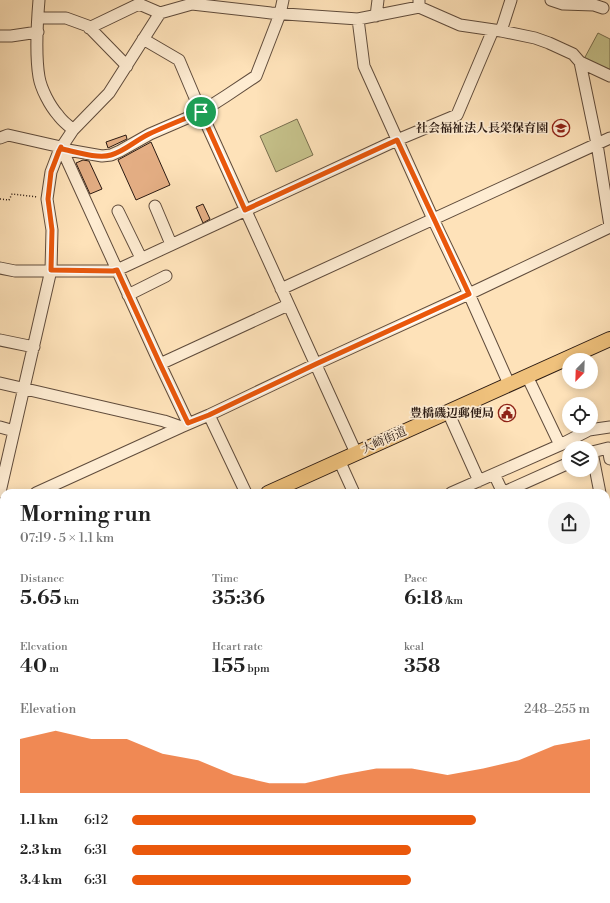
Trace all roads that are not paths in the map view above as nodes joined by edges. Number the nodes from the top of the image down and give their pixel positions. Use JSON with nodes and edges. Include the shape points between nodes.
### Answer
{"nodes":[{"id":1,"x":39,"y":0,"type":"edge"},
{"id":2,"x":283,"y":0,"type":"edge"},
{"id":3,"x":378,"y":0,"type":"edge"},
{"id":4,"x":511,"y":0,"type":"edge"},
{"id":5,"x":553,"y":0,"type":"edge"},
{"id":6,"x":419,"y":3,"type":"edge"},
{"id":7,"x":604,"y":7,"type":"edge"},
{"id":8,"x":160,"y":13,"type":"junction"},
{"id":9,"x":280,"y":14,"type":"junction"},
{"id":10,"x":376,"y":16,"type":"junction"},
{"id":11,"x":38,"y":18,"type":"junction"},
{"id":12,"x":358,"y":19,"type":"junction"},
{"id":13,"x":89,"y":28,"type":"junction"},
{"id":14,"x":496,"y":30,"type":"junction"},
{"id":15,"x":38,"y":32,"type":"junction"},
{"id":16,"x":0,"y":36,"type":"edge"},
{"id":17,"x":144,"y":39,"type":"junction"},
{"id":18,"x":580,"y":62,"type":"junction"},
{"id":19,"x":127,"y":66,"type":"junction"},
{"id":20,"x":610,"y":76,"type":"edge"},
{"id":21,"x":201,"y":112,"type":"junction"},
{"id":22,"x":74,"y":130,"type":"junction"},
{"id":23,"x":0,"y":138,"type":"edge"},
{"id":24,"x":610,"y":138,"type":"edge"},
{"id":25,"x":397,"y":140,"type":"junction"},
{"id":26,"x":597,"y":144,"type":"junction"},
{"id":27,"x":62,"y":148,"type":"junction"},
{"id":28,"x":155,"y":206,"type":"dead end"},
{"id":29,"x":245,"y":210,"type":"junction"},
{"id":30,"x":118,"y":211,"type":"dead end"},
{"id":31,"x":434,"y":219,"type":"junction"},
{"id":32,"x":610,"y":226,"type":"edge"},
{"id":33,"x":171,"y":244,"type":"junction"},
{"id":34,"x":141,"y":258,"type":"junction"},
{"id":35,"x":0,"y":268,"type":"edge"},
{"id":36,"x":51,"y":270,"type":"junction"},
{"id":37,"x":117,"y":270,"type":"junction"},
{"id":38,"x":166,"y":276,"type":"dead end"},
{"id":39,"x":282,"y":289,"type":"junction"},
{"id":40,"x":469,"y":294,"type":"junction"},
{"id":41,"x":128,"y":295,"type":"junction"},
{"id":42,"x":288,"y":305,"type":"junction"},
{"id":43,"x":610,"y":339,"type":"edge"},
{"id":44,"x":0,"y":340,"type":"edge"},
{"id":45,"x":34,"y":347,"type":"junction"},
{"id":46,"x":160,"y":364,"type":"junction"},
{"id":47,"x":316,"y":364,"type":"junction"},
{"id":48,"x":527,"y":376,"type":"junction"},
{"id":49,"x":0,"y":383,"type":"edge"},
{"id":50,"x":510,"y":384,"type":"junction"},
{"id":51,"x":24,"y":389,"type":"junction"},
{"id":52,"x":448,"y":412,"type":"junction"},
{"id":53,"x":209,"y":415,"type":"junction"},
{"id":54,"x":185,"y":425,"type":"junction"},
{"id":55,"x":0,"y":427,"type":"edge"},
{"id":56,"x":610,"y":427,"type":"edge"},
{"id":57,"x":14,"y":431,"type":"junction"},
{"id":58,"x":560,"y":445,"type":"junction"},
{"id":59,"x":609,"y":451,"type":"edge"},
{"id":60,"x":598,"y":452,"type":"edge"},
{"id":61,"x":356,"y":453,"type":"junction"},
{"id":62,"x":340,"y":460,"type":"junction"},
{"id":63,"x":562,"y":465,"type":"edge"},
{"id":64,"x":2,"y":470,"type":"edge"},
{"id":65,"x":494,"y":474,"type":"junction"},
{"id":66,"x":597,"y":477,"type":"edge"},
{"id":67,"x":479,"y":480,"type":"junction"},
{"id":68,"x":0,"y":489,"type":"edge"},
{"id":69,"x":45,"y":489,"type":"edge"},
{"id":70,"x":244,"y":489,"type":"edge"},
{"id":71,"x":277,"y":489,"type":"edge"},
{"id":72,"x":352,"y":489,"type":"edge"},
{"id":73,"x":460,"y":489,"type":"edge"},
{"id":74,"x":501,"y":489,"type":"edge"},
{"id":75,"x":512,"y":489,"type":"edge"},
{"id":76,"x":599,"y":489,"type":"edge"}],
"edges":[{"from":1,"to":11,"type":"street"},
{"from":2,"to":9,"type":"street"},
{"from":3,"to":10,"type":"street"},
{"from":4,"to":14,"type":"street"},
{"from":5,"to":7,"type":"street","via":[[563,4]]},
{"from":6,"to":10,"type":"street"},
{"from":6,"to":14,"type":"street","via":[[460,25]]},
{"from":8,"to":9,"type":"street","via":[[192,4]]},
{"from":8,"to":13,"type":"street","via":[[139,4]]},
{"from":8,"to":17,"type":"street"},
{"from":9,"to":12,"type":"street"},
{"from":9,"to":21,"type":"street","via":[[256,76]]},
{"from":10,"to":12,"type":"street"},
{"from":11,"to":13,"type":"street","via":[[66,18]]},
{"from":11,"to":15,"type":"street"},
{"from":12,"to":25,"type":"street","via":[[364,66]]},
{"from":13,"to":19,"type":"street"},
{"from":14,"to":18,"type":"street","via":[[549,43],[573,54]]},
{"from":14,"to":25,"type":"street","via":[[457,115]]},
{"from":15,"to":16,"type":"street"},
{"from":15,"to":22,"type":"street","via":[[39,78],[58,115]]},
{"from":17,"to":19,"type":"street"},
{"from":17,"to":21,"type":"street","via":[[179,60]]},
{"from":18,"to":20,"type":"street"},
{"from":18,"to":26,"type":"street"},
{"from":19,"to":22,"type":"street","via":[[109,93]]},
{"from":21,"to":27,"type":"street","via":[[150,134],[111,155],[102,156]]},
{"from":21,"to":29,"type":"street"},
{"from":22,"to":27,"type":"street"},
{"from":23,"to":27,"type":"street","via":[[8,135]]},
{"from":24,"to":26,"type":"street"},
{"from":25,"to":29,"type":"street"},
{"from":25,"to":31,"type":"street"},
{"from":26,"to":31,"type":"street"},
{"from":26,"to":32,"type":"street"},
{"from":27,"to":36,"type":"street","via":[[51,172],[48,199],[52,230]]},
{"from":27,"to":37,"type":"street"},
{"from":28,"to":33,"type":"street"},
{"from":29,"to":33,"type":"street"},
{"from":29,"to":39,"type":"street"},
{"from":30,"to":34,"type":"street"},
{"from":31,"to":39,"type":"street"},
{"from":31,"to":40,"type":"street"},
{"from":32,"to":40,"type":"street"},
{"from":33,"to":34,"type":"street"},
{"from":34,"to":37,"type":"street"},
{"from":35,"to":36,"type":"street","via":[[15,271]]},
{"from":36,"to":37,"type":"street"},
{"from":36,"to":45,"type":"street"},
{"from":37,"to":41,"type":"street"},
{"from":38,"to":41,"type":"street"},
{"from":39,"to":42,"type":"street"},
{"from":40,"to":47,"type":"street"},
{"from":40,"to":50,"type":"street"},
{"from":41,"to":46,"type":"street"},
{"from":42,"to":46,"type":"street"},
{"from":42,"to":47,"type":"street"},
{"from":43,"to":48,"type":"main road","name":"大崎街道"},
{"from":44,"to":45,"type":"street"},
{"from":45,"to":51,"type":"street"},
{"from":46,"to":54,"type":"street"},
{"from":47,"to":53,"type":"street"},
{"from":47,"to":61,"type":"street"},
{"from":48,"to":50,"type":"main road","name":"大崎街道"},
{"from":48,"to":58,"type":"street"},
{"from":49,"to":51,"type":"street"},
{"from":50,"to":52,"type":"main road","name":"大崎街道"},
{"from":51,"to":54,"type":"street"},
{"from":51,"to":57,"type":"street"},
{"from":52,"to":61,"type":"main road","name":"大崎街道"},
{"from":52,"to":67,"type":"street"},
{"from":53,"to":54,"type":"street"},
{"from":53,"to":70,"type":"street"},
{"from":54,"to":69,"type":"street"},
{"from":55,"to":57,"type":"street"},
{"from":56,"to":58,"type":"street","via":[[589,430]]},
{"from":57,"to":64,"type":"street"},
{"from":58,"to":65,"type":"street"},
{"from":59,"to":60,"type":"street"},
{"from":61,"to":62,"type":"main road","name":"大崎街道"},
{"from":62,"to":71,"type":"main road","name":"大崎街道"},
{"from":62,"to":72,"type":"street"},
{"from":63,"to":75,"type":"street"},
{"from":64,"to":68,"type":"street"},
{"from":65,"to":67,"type":"street"},
{"from":65,"to":74,"type":"street"},
{"from":66,"to":76,"type":"street"},
{"from":67,"to":73,"type":"street"}]}
